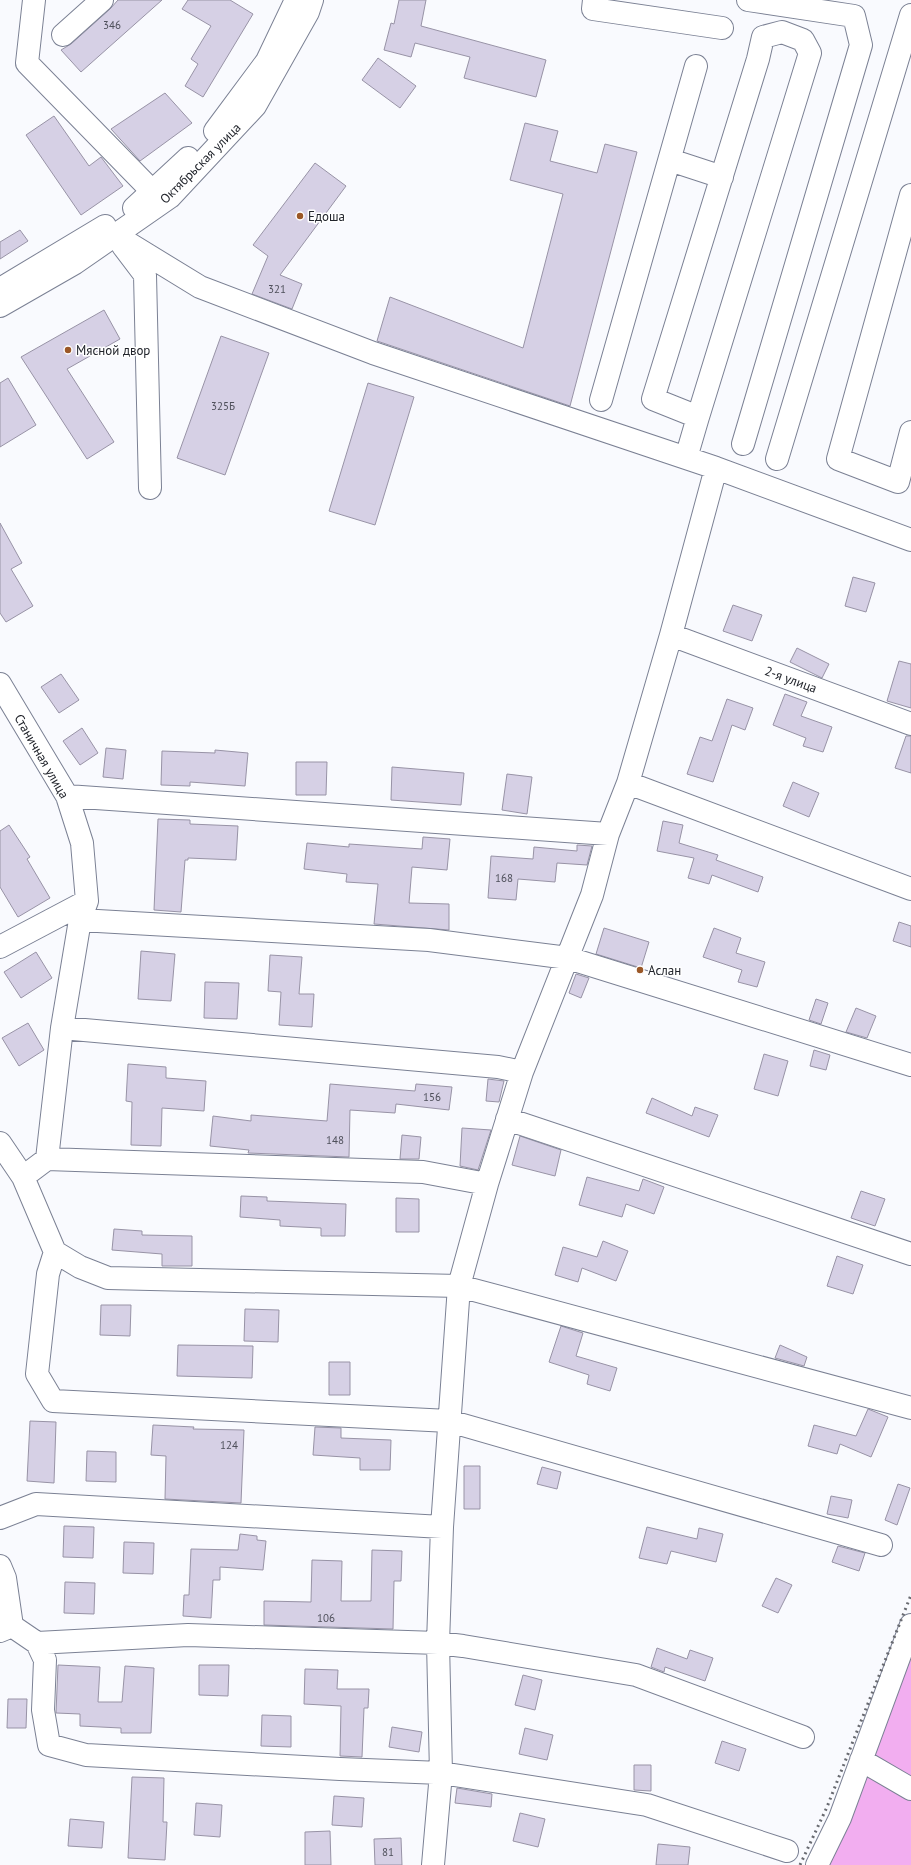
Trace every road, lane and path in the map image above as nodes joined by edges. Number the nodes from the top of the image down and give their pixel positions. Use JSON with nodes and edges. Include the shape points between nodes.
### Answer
{"nodes":[{"id":1,"x":34,"y":0,"type":"edge"},
{"id":2,"x":102,"y":0,"type":"edge"},
{"id":3,"x":296,"y":0,"type":"edge"},
{"id":4,"x":312,"y":0,"type":"edge"},
{"id":5,"x":594,"y":0,"type":"edge"},
{"id":6,"x":748,"y":0,"type":"edge"},
{"id":7,"x":628,"y":8,"type":"edge"},
{"id":8,"x":911,"y":15,"type":"edge"},
{"id":9,"x":722,"y":28,"type":"dead end"},
{"id":10,"x":64,"y":35,"type":"dead end"},
{"id":11,"x":696,"y":66,"type":"dead end"},
{"id":12,"x":670,"y":160,"type":"junction"},
{"id":13,"x":722,"y":177,"type":"junction"},
{"id":14,"x":152,"y":191,"type":"junction"},
{"id":15,"x":911,"y":195,"type":"edge"},
{"id":16,"x":115,"y":235,"type":"junction"},
{"id":17,"x":0,"y":289,"type":"edge"},
{"id":18,"x":0,"y":306,"type":"edge"},
{"id":19,"x":601,"y":400,"type":"dead end"},
{"id":20,"x":698,"y":417,"type":"junction"},
{"id":21,"x":911,"y":432,"type":"edge"},
{"id":22,"x":743,"y":444,"type":"dead end"},
{"id":23,"x":686,"y":458,"type":"junction"},
{"id":24,"x":777,"y":459,"type":"dead end"},
{"id":25,"x":716,"y":468,"type":"junction"},
{"id":26,"x":904,"y":484,"type":"edge"},
{"id":27,"x":150,"y":488,"type":"dead end"},
{"id":28,"x":911,"y":540,"type":"edge"},
{"id":29,"x":671,"y":635,"type":"junction"},
{"id":30,"x":0,"y":684,"type":"edge"},
{"id":31,"x":911,"y":724,"type":"edge"},
{"id":32,"x":628,"y":783,"type":"junction"},
{"id":33,"x":67,"y":796,"type":"junction"},
{"id":34,"x":608,"y":834,"type":"junction"},
{"id":35,"x":911,"y":889,"type":"edge"},
{"id":36,"x":83,"y":910,"type":"junction"},
{"id":37,"x":0,"y":947,"type":"edge"},
{"id":38,"x":568,"y":958,"type":"junction"},
{"id":39,"x":62,"y":1028,"type":"junction"},
{"id":40,"x":911,"y":1065,"type":"edge"},
{"id":41,"x":522,"y":1072,"type":"junction"},
{"id":42,"x":507,"y":1119,"type":"junction"},
{"id":43,"x":0,"y":1143,"type":"edge"},
{"id":44,"x":47,"y":1158,"type":"junction"},
{"id":45,"x":22,"y":1177,"type":"junction"},
{"id":46,"x":487,"y":1184,"type":"junction"},
{"id":47,"x":55,"y":1252,"type":"junction"},
{"id":48,"x":911,"y":1254,"type":"edge"},
{"id":49,"x":460,"y":1286,"type":"junction"},
{"id":50,"x":911,"y":1408,"type":"edge"},
{"id":51,"x":449,"y":1421,"type":"junction"},
{"id":52,"x":0,"y":1518,"type":"edge"},
{"id":53,"x":442,"y":1526,"type":"junction"},
{"id":54,"x":880,"y":1545,"type":"dead end"},
{"id":55,"x":0,"y":1566,"type":"edge"},
{"id":56,"x":911,"y":1624,"type":"edge"},
{"id":57,"x":6,"y":1629,"type":"edge"},
{"id":58,"x":38,"y":1642,"type":"junction"},
{"id":59,"x":438,"y":1643,"type":"junction"},
{"id":60,"x":803,"y":1737,"type":"dead end"},
{"id":61,"x":861,"y":1760,"type":"junction"},
{"id":62,"x":441,"y":1773,"type":"junction"},
{"id":63,"x":911,"y":1789,"type":"edge"},
{"id":64,"x":787,"y":1851,"type":"dead end"},
{"id":65,"x":433,"y":1865,"type":"edge"},
{"id":66,"x":817,"y":1865,"type":"edge"}],
"edges":[{"from":1,"to":14,"type":"street","via":[[27,63]]},
{"from":2,"to":10,"type":"street"},
{"from":3,"to":14,"type":"street","name":"Октябрьская улица","via":[[268,61],[210,138]]},
{"from":4,"to":16,"type":"street","name":"Октябрьская улица","via":[[308,12],[255,106],[170,197]]},
{"from":5,"to":7,"type":"street","via":[[593,9]]},
{"from":6,"to":22,"type":"street","via":[[854,16],[861,45]]},
{"from":7,"to":9,"type":"street"},
{"from":8,"to":24,"type":"street"},
{"from":11,"to":12,"type":"street"},
{"from":12,"to":13,"type":"street"},
{"from":12,"to":19,"type":"street"},
{"from":13,"to":20,"type":"street","via":[[653,399]]},
{"from":13,"to":20,"type":"street","via":[[763,37],[782,32],[803,40],[810,53]]},
{"from":14,"to":17,"type":"street","name":"Октябрьская улица","via":[[133,209]]},
{"from":15,"to":26,"type":"street","via":[[838,460]]},
{"from":16,"to":18,"type":"street","name":"Октябрьская улица","via":[[75,263]]},
{"from":16,"to":23,"type":"street","via":[[200,287],[372,353]]},
{"from":16,"to":27,"type":"street","via":[[145,275]]},
{"from":20,"to":23,"type":"street"},
{"from":21,"to":26,"type":"street"},
{"from":23,"to":25,"type":"street"},
{"from":25,"to":28,"type":"street"},
{"from":25,"to":29,"type":"street"},
{"from":29,"to":31,"type":"street","name":"2-я улица"},
{"from":29,"to":32,"type":"street"},
{"from":30,"to":33,"type":"street","name":"Станичная улица"},
{"from":32,"to":34,"type":"street"},
{"from":32,"to":35,"type":"street"},
{"from":33,"to":34,"type":"street"},
{"from":33,"to":36,"type":"street","name":"Станичная улица","via":[[82,843]]},
{"from":34,"to":38,"type":"street","via":[[592,895]]},
{"from":36,"to":37,"type":"street"},
{"from":36,"to":38,"type":"street","via":[[429,940]]},
{"from":36,"to":39,"type":"street","name":"Станичная улица"},
{"from":38,"to":40,"type":"street"},
{"from":38,"to":41,"type":"street"},
{"from":39,"to":41,"type":"street","via":[[498,1067]]},
{"from":39,"to":44,"type":"street","name":"Станичная улица"},
{"from":41,"to":42,"type":"street"},
{"from":42,"to":46,"type":"street"},
{"from":42,"to":48,"type":"street"},
{"from":43,"to":45,"type":"street"},
{"from":44,"to":45,"type":"street"},
{"from":44,"to":46,"type":"street","via":[[423,1172]]},
{"from":45,"to":47,"type":"street"},
{"from":46,"to":49,"type":"street"},
{"from":47,"to":49,"type":"street","via":[[80,1267],[108,1278]]},
{"from":47,"to":51,"type":"street","via":[[48,1274],[37,1374],[53,1400]]},
{"from":49,"to":50,"type":"street"},
{"from":49,"to":51,"type":"street"},
{"from":51,"to":53,"type":"street"},
{"from":51,"to":54,"type":"street"},
{"from":52,"to":53,"type":"street","via":[[36,1504]]},
{"from":53,"to":59,"type":"street"},
{"from":55,"to":57,"type":"street","via":[[5,1578]]},
{"from":56,"to":61,"type":"street"},
{"from":57,"to":58,"type":"street"},
{"from":58,"to":59,"type":"street","via":[[188,1635]]},
{"from":58,"to":62,"type":"street","via":[[45,1660],[42,1710],[48,1744],[86,1755]]},
{"from":59,"to":60,"type":"street","via":[[636,1675]]},
{"from":59,"to":62,"type":"street"},
{"from":61,"to":63,"type":"street"},
{"from":61,"to":66,"type":"street","via":[[840,1818]]},
{"from":62,"to":64,"type":"street","via":[[647,1805]]},
{"from":62,"to":65,"type":"street"}]}
